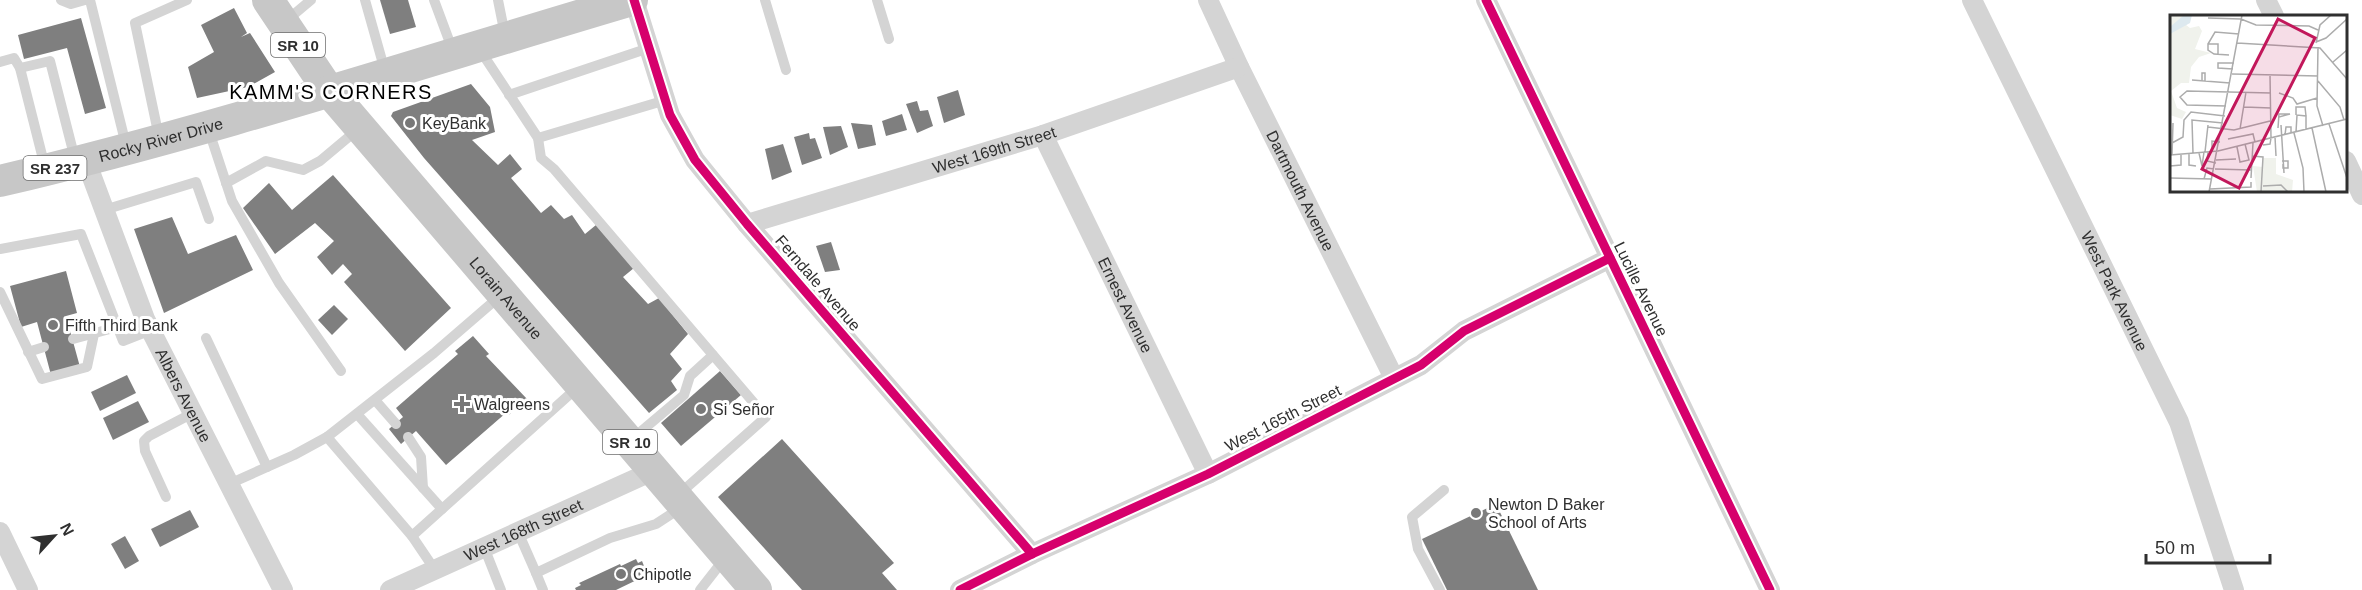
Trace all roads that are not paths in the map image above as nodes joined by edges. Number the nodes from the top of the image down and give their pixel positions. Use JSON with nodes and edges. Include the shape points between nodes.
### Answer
{"nodes":[{"id":1,"x":61,"y":0,"type":"edge"},
{"id":2,"x":85,"y":0,"type":"edge"},
{"id":3,"x":90,"y":0,"type":"edge"},
{"id":4,"x":187,"y":0,"type":"edge"},
{"id":5,"x":311,"y":0,"type":"edge"},
{"id":6,"x":365,"y":0,"type":"edge"},
{"id":7,"x":434,"y":0,"type":"edge"},
{"id":8,"x":498,"y":0,"type":"edge"},
{"id":9,"x":633,"y":0,"type":"edge"},
{"id":10,"x":765,"y":0,"type":"edge"},
{"id":11,"x":877,"y":0,"type":"edge"},
{"id":12,"x":1208,"y":0,"type":"edge"},
{"id":13,"x":1486,"y":0,"type":"edge"},
{"id":14,"x":1972,"y":0,"type":"edge"},
{"id":15,"x":2266,"y":0,"type":"edge"},
{"id":16,"x":276,"y":11,"type":"edge"},
{"id":17,"x":2274,"y":15,"type":"edge"},
{"id":18,"x":889,"y":39,"type":"dead end"},
{"id":19,"x":479,"y":46,"type":"junction"},
{"id":20,"x":649,"y":48,"type":"junction"},
{"id":21,"x":0,"y":62,"type":"edge"},
{"id":22,"x":1239,"y":67,"type":"junction"},
{"id":23,"x":20,"y":68,"type":"junction"},
{"id":24,"x":786,"y":70,"type":"dead end"},
{"id":25,"x":386,"y":74,"type":"junction"},
{"id":26,"x":328,"y":91,"type":"junction"},
{"id":27,"x":509,"y":95,"type":"junction"},
{"id":28,"x":666,"y":100,"type":"junction"},
{"id":29,"x":207,"y":126,"type":"junction"},
{"id":30,"x":360,"y":127,"type":"junction"},
{"id":31,"x":1044,"y":135,"type":"junction"},
{"id":32,"x":538,"y":138,"type":"junction"},
{"id":33,"x":160,"y":139,"type":"junction"},
{"id":34,"x":127,"y":149,"type":"junction"},
{"id":35,"x":81,"y":162,"type":"junction"},
{"id":36,"x":2347,"y":164,"type":"edge"},
{"id":37,"x":45,"y":170,"type":"junction"},
{"id":38,"x":0,"y":181,"type":"edge"},
{"id":39,"x":226,"y":183,"type":"junction"},
{"id":40,"x":2362,"y":195,"type":"edge"},
{"id":41,"x":104,"y":210,"type":"junction"},
{"id":42,"x":209,"y":219,"type":"dead end"},
{"id":43,"x":747,"y":224,"type":"junction"},
{"id":44,"x":0,"y":249,"type":"edge"},
{"id":45,"x":1610,"y":258,"type":"junction"},
{"id":46,"x":0,"y":292,"type":"edge"},
{"id":47,"x":503,"y":294,"type":"junction"},
{"id":48,"x":117,"y":327,"type":"junction"},
{"id":49,"x":151,"y":330,"type":"junction"},
{"id":50,"x":94,"y":334,"type":"junction"},
{"id":51,"x":206,"y":338,"type":"dead end"},
{"id":52,"x":73,"y":339,"type":"dead end"},
{"id":53,"x":44,"y":347,"type":"dead end"},
{"id":54,"x":28,"y":352,"type":"junction"},
{"id":55,"x":713,"y":355,"type":"junction"},
{"id":56,"x":341,"y":371,"type":"dead end"},
{"id":57,"x":1394,"y":378,"type":"junction"},
{"id":58,"x":581,"y":384,"type":"junction"},
{"id":59,"x":375,"y":400,"type":"junction"},
{"id":60,"x":193,"y":413,"type":"junction"},
{"id":61,"x":357,"y":414,"type":"junction"},
{"id":62,"x":396,"y":424,"type":"dead end"},
{"id":63,"x":327,"y":437,"type":"junction"},
{"id":64,"x":408,"y":437,"type":"dead end"},
{"id":65,"x":629,"y":441,"type":"junction"},
{"id":66,"x":267,"y":467,"type":"junction"},
{"id":67,"x":654,"y":470,"type":"junction"},
{"id":68,"x":1208,"y":474,"type":"junction"},
{"id":69,"x":229,"y":484,"type":"junction"},
{"id":70,"x":423,"y":488,"type":"junction"},
{"id":71,"x":1444,"y":490,"type":"dead end"},
{"id":72,"x":166,"y":497,"type":"dead end"},
{"id":73,"x":681,"y":501,"type":"junction"},
{"id":74,"x":442,"y":509,"type":"junction"},
{"id":75,"x":0,"y":532,"type":"edge"},
{"id":76,"x":518,"y":532,"type":"junction"},
{"id":77,"x":412,"y":536,"type":"junction"},
{"id":78,"x":484,"y":547,"type":"junction"},
{"id":79,"x":1032,"y":554,"type":"junction"},
{"id":80,"x":727,"y":556,"type":"junction"},
{"id":81,"x":435,"y":570,"type":"junction"},
{"id":82,"x":536,"y":573,"type":"junction"},
{"id":83,"x":28,"y":590,"type":"edge"},
{"id":84,"x":283,"y":590,"type":"edge"},
{"id":85,"x":390,"y":590,"type":"edge"},
{"id":86,"x":501,"y":590,"type":"edge"},
{"id":87,"x":543,"y":590,"type":"edge"},
{"id":88,"x":700,"y":590,"type":"edge"},
{"id":89,"x":756,"y":590,"type":"edge"},
{"id":90,"x":960,"y":590,"type":"edge"},
{"id":91,"x":1440,"y":590,"type":"edge"},
{"id":92,"x":1770,"y":590,"type":"edge"},
{"id":93,"x":2234,"y":590,"type":"edge"}],
"edges":[{"from":1,"to":2,"type":"lane","via":[[71,4]]},
{"from":3,"to":34,"type":"lane"},
{"from":4,"to":33,"type":"lane","via":[[135,23]]},
{"from":5,"to":16,"type":"lane"},
{"from":6,"to":25,"type":"lane"},
{"from":7,"to":19,"type":"lane"},
{"from":8,"to":19,"type":"lane"},
{"from":9,"to":19,"type":"main road","name":"Rocky River Drive","number":"SR 237"},
{"from":9,"to":20,"type":"street","name":"Ferndale Avenue"},
{"from":10,"to":24,"type":"lane"},
{"from":11,"to":18,"type":"lane"},
{"from":12,"to":22,"type":"street","name":"Dartmouth Avenue"},
{"from":13,"to":45,"type":"street","name":"Lucille Avenue"},
{"from":14,"to":93,"type":"street","name":"West Park Avenue","via":[[2179,422]]},
{"from":15,"to":17,"type":"street"},
{"from":16,"to":26,"type":"main road","name":"Lorain Avenue","number":"SR 10"},
{"from":19,"to":25,"type":"main road","name":"Rocky River Drive","number":"SR 237"},
{"from":19,"to":27,"type":"lane"},
{"from":20,"to":27,"type":"lane"},
{"from":20,"to":28,"type":"street","name":"Ferndale Avenue"},
{"from":21,"to":23,"type":"lane","via":[[14,58]]},
{"from":22,"to":31,"type":"street","name":"West 169th Street"},
{"from":22,"to":57,"type":"street","name":"Dartmouth Avenue"},
{"from":23,"to":35,"type":"lane","via":[[50,61]]},
{"from":23,"to":37,"type":"lane"},
{"from":25,"to":26,"type":"main road","name":"Rocky River Drive","number":"SR 237"},
{"from":26,"to":29,"type":"main road","name":"Rocky River Drive","number":"SR 237"},
{"from":26,"to":30,"type":"main road","name":"Lorain Avenue","number":"SR 10"},
{"from":27,"to":32,"type":"lane"},
{"from":28,"to":32,"type":"lane"},
{"from":28,"to":43,"type":"street","name":"Ferndale Avenue","via":[[670,116],[695,160]]},
{"from":29,"to":33,"type":"main road","name":"Rocky River Drive","number":"SR 237"},
{"from":29,"to":39,"type":"lane"},
{"from":30,"to":39,"type":"lane","via":[[320,161],[303,170],[266,161]]},
{"from":30,"to":47,"type":"main road","name":"Lorain Avenue","number":"SR 10"},
{"from":31,"to":43,"type":"street","name":"West 169th Street"},
{"from":31,"to":68,"type":"street","name":"Ernest Avenue"},
{"from":32,"to":55,"type":"lane","via":[[541,158]]},
{"from":33,"to":34,"type":"main road","name":"Rocky River Drive","number":"SR 237"},
{"from":34,"to":35,"type":"main road","name":"Rocky River Drive","number":"SR 237"},
{"from":35,"to":37,"type":"main road","name":"Rocky River Drive","number":"SR 237"},
{"from":35,"to":41,"type":"street","name":"Albers Avenue"},
{"from":36,"to":40,"type":"street"},
{"from":37,"to":38,"type":"main road","name":"Rocky River Drive","number":"SR 237"},
{"from":39,"to":56,"type":"lane","via":[[232,201],[279,283]]},
{"from":41,"to":42,"type":"lane","via":[[196,182]]},
{"from":41,"to":49,"type":"street","name":"Albers Avenue"},
{"from":43,"to":79,"type":"street","name":"Ferndale Avenue"},
{"from":44,"to":48,"type":"lane","via":[[81,234]]},
{"from":45,"to":57,"type":"street","name":"West 165th Street","via":[[1464,331],[1420,365]]},
{"from":45,"to":92,"type":"street","name":"Lucille Avenue"},
{"from":46,"to":54,"type":"lane"},
{"from":47,"to":58,"type":"main road","name":"Lorain Avenue","number":"SR 10"},
{"from":47,"to":59,"type":"lane"},
{"from":48,"to":49,"type":"lane","via":[[123,341]]},
{"from":48,"to":50,"type":"lane"},
{"from":49,"to":60,"type":"street","name":"Albers Avenue"},
{"from":50,"to":52,"type":"lane"},
{"from":50,"to":54,"type":"lane","via":[[87,367],[42,379]]},
{"from":51,"to":66,"type":"lane"},
{"from":53,"to":54,"type":"lane"},
{"from":55,"to":65,"type":"lane","via":[[690,376],[684,395]]},
{"from":55,"to":73,"type":"lane","via":[[766,417]]},
{"from":57,"to":68,"type":"street","name":"West 165th Street"},
{"from":58,"to":65,"type":"main road","name":"Lorain Avenue","number":"SR 10"},
{"from":58,"to":74,"type":"lane"},
{"from":59,"to":61,"type":"lane"},
{"from":59,"to":62,"type":"lane"},
{"from":60,"to":69,"type":"street","name":"Albers Avenue"},
{"from":60,"to":72,"type":"lane","via":[[144,441]]},
{"from":61,"to":63,"type":"lane"},
{"from":61,"to":70,"type":"lane"},
{"from":63,"to":66,"type":"lane"},
{"from":63,"to":77,"type":"lane"},
{"from":64,"to":70,"type":"lane","via":[[421,457]]},
{"from":65,"to":67,"type":"main road","name":"Lorain Avenue","number":"SR 10"},
{"from":66,"to":69,"type":"lane"},
{"from":67,"to":73,"type":"main road","name":"Lorain Avenue","number":"SR 10"},
{"from":67,"to":76,"type":"street","name":"West 168th Street"},
{"from":68,"to":79,"type":"street","name":"West 165th Street"},
{"from":69,"to":84,"type":"street","name":"Albers Avenue"},
{"from":70,"to":74,"type":"lane"},
{"from":71,"to":91,"type":"lane","via":[[1412,517],[1418,549]]},
{"from":73,"to":80,"type":"main road","name":"Lorain Avenue","number":"SR 10"},
{"from":73,"to":82,"type":"lane","via":[[656,524],[610,538]]},
{"from":74,"to":77,"type":"lane"},
{"from":75,"to":83,"type":"street"},
{"from":76,"to":78,"type":"street","name":"West 168th Street"},
{"from":76,"to":82,"type":"lane"},
{"from":77,"to":81,"type":"lane"},
{"from":78,"to":81,"type":"street","name":"West 168th Street"},
{"from":78,"to":86,"type":"lane"},
{"from":79,"to":90,"type":"street","name":"West 165th Street"},
{"from":80,"to":88,"type":"lane"},
{"from":80,"to":89,"type":"main road","name":"Lorain Avenue","number":"SR 10"},
{"from":81,"to":85,"type":"street","name":"West 168th Street"},
{"from":82,"to":87,"type":"lane"}]}
